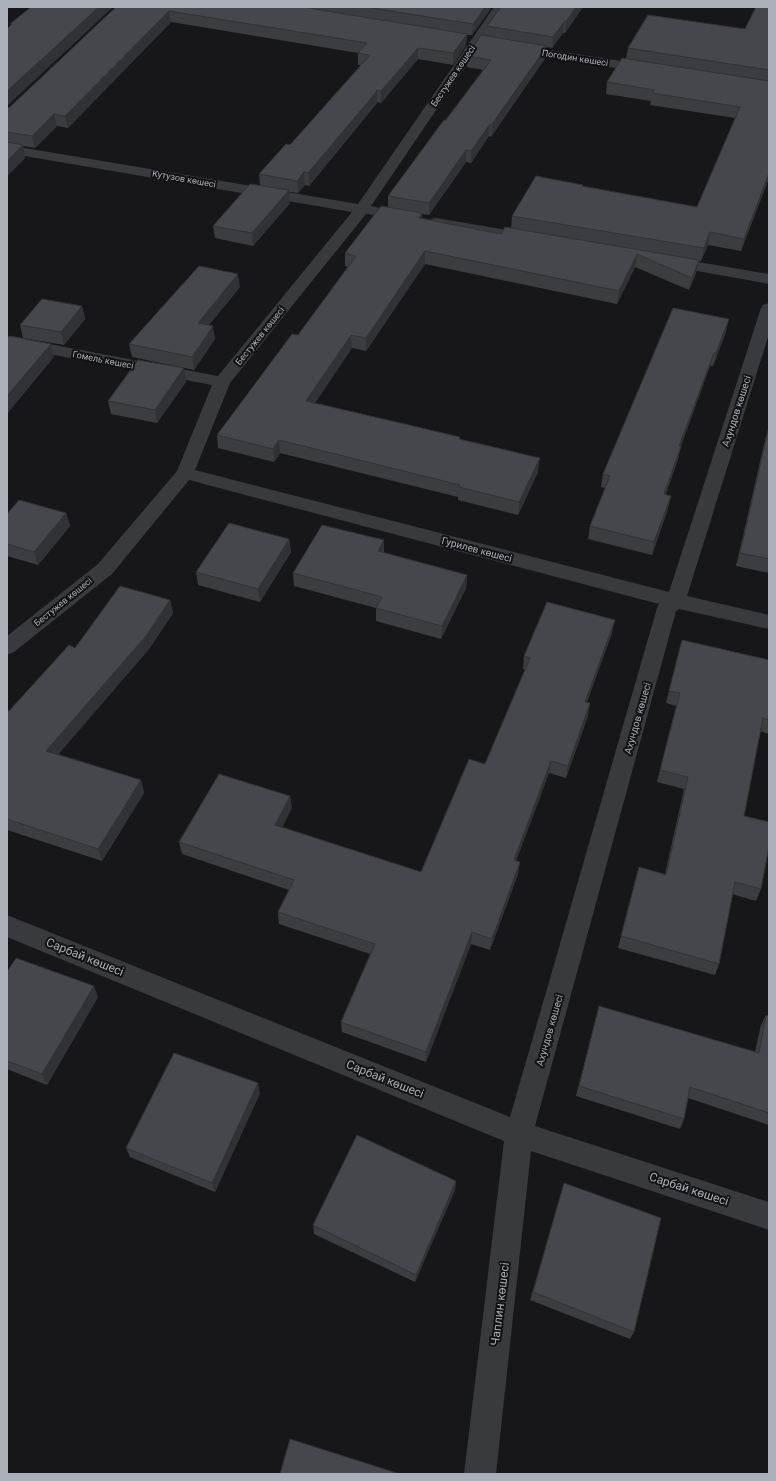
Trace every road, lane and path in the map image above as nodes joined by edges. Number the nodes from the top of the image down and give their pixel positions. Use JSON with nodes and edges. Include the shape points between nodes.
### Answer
{"nodes":[{"id":1,"x":500,"y":7,"type":"edge"},
{"id":2,"x":507,"y":47,"type":"edge"},
{"id":3,"x":661,"y":71,"type":"edge"},
{"id":4,"x":7,"y":149,"type":"edge"},
{"id":5,"x":362,"y":209,"type":"junction"},
{"id":6,"x":386,"y":213,"type":"edge"},
{"id":7,"x":425,"y":220,"type":"edge"},
{"id":8,"x":542,"y":240,"type":"edge"},
{"id":9,"x":652,"y":259,"type":"edge"},
{"id":10,"x":769,"y":279,"type":"edge"},
{"id":11,"x":769,"y":308,"type":"edge"},
{"id":12,"x":7,"y":342,"type":"edge"},
{"id":13,"x":222,"y":382,"type":"junction"},
{"id":14,"x":185,"y":473,"type":"junction"},
{"id":15,"x":676,"y":601,"type":"junction"},
{"id":16,"x":769,"y":622,"type":"edge"},
{"id":17,"x":7,"y":647,"type":"edge"},
{"id":18,"x":7,"y":926,"type":"edge"},
{"id":19,"x":519,"y":1134,"type":"junction"},
{"id":20,"x":769,"y":1216,"type":"edge"},
{"id":21,"x":480,"y":1474,"type":"edge"}],
"edges":[{"from":1,"to":5,"type":"street","name":"Бестужев көшесі"},
{"from":2,"to":3,"type":"street","name":"Погодин көшесі"},
{"from":4,"to":5,"type":"street","name":"Кутузов көшесі"},
{"from":5,"to":6,"type":"street","name":"Кутузов көшесі"},
{"from":5,"to":13,"type":"street","name":"Бестужев көшесі"},
{"from":7,"to":8,"type":"street"},
{"from":9,"to":10,"type":"street"},
{"from":11,"to":15,"type":"street","name":"Ахундов көшесі"},
{"from":12,"to":13,"type":"street","name":"Гомель көшесі"},
{"from":13,"to":14,"type":"street","name":"Бестужев көшесі"},
{"from":14,"to":15,"type":"street","name":"Гурилев көшесі"},
{"from":14,"to":17,"type":"street","name":"Бестужев көшесі","via":[[105,569]]},
{"from":15,"to":16,"type":"street","name":"Гурилев көшесі"},
{"from":15,"to":19,"type":"street","name":"Ахундов көшесі","via":[[667,608]]},
{"from":18,"to":19,"type":"street","name":"Сарбай көшесі"},
{"from":19,"to":20,"type":"street","name":"Сарбай көшесі"},
{"from":19,"to":21,"type":"street","name":"Чаплин көшесі"}]}
